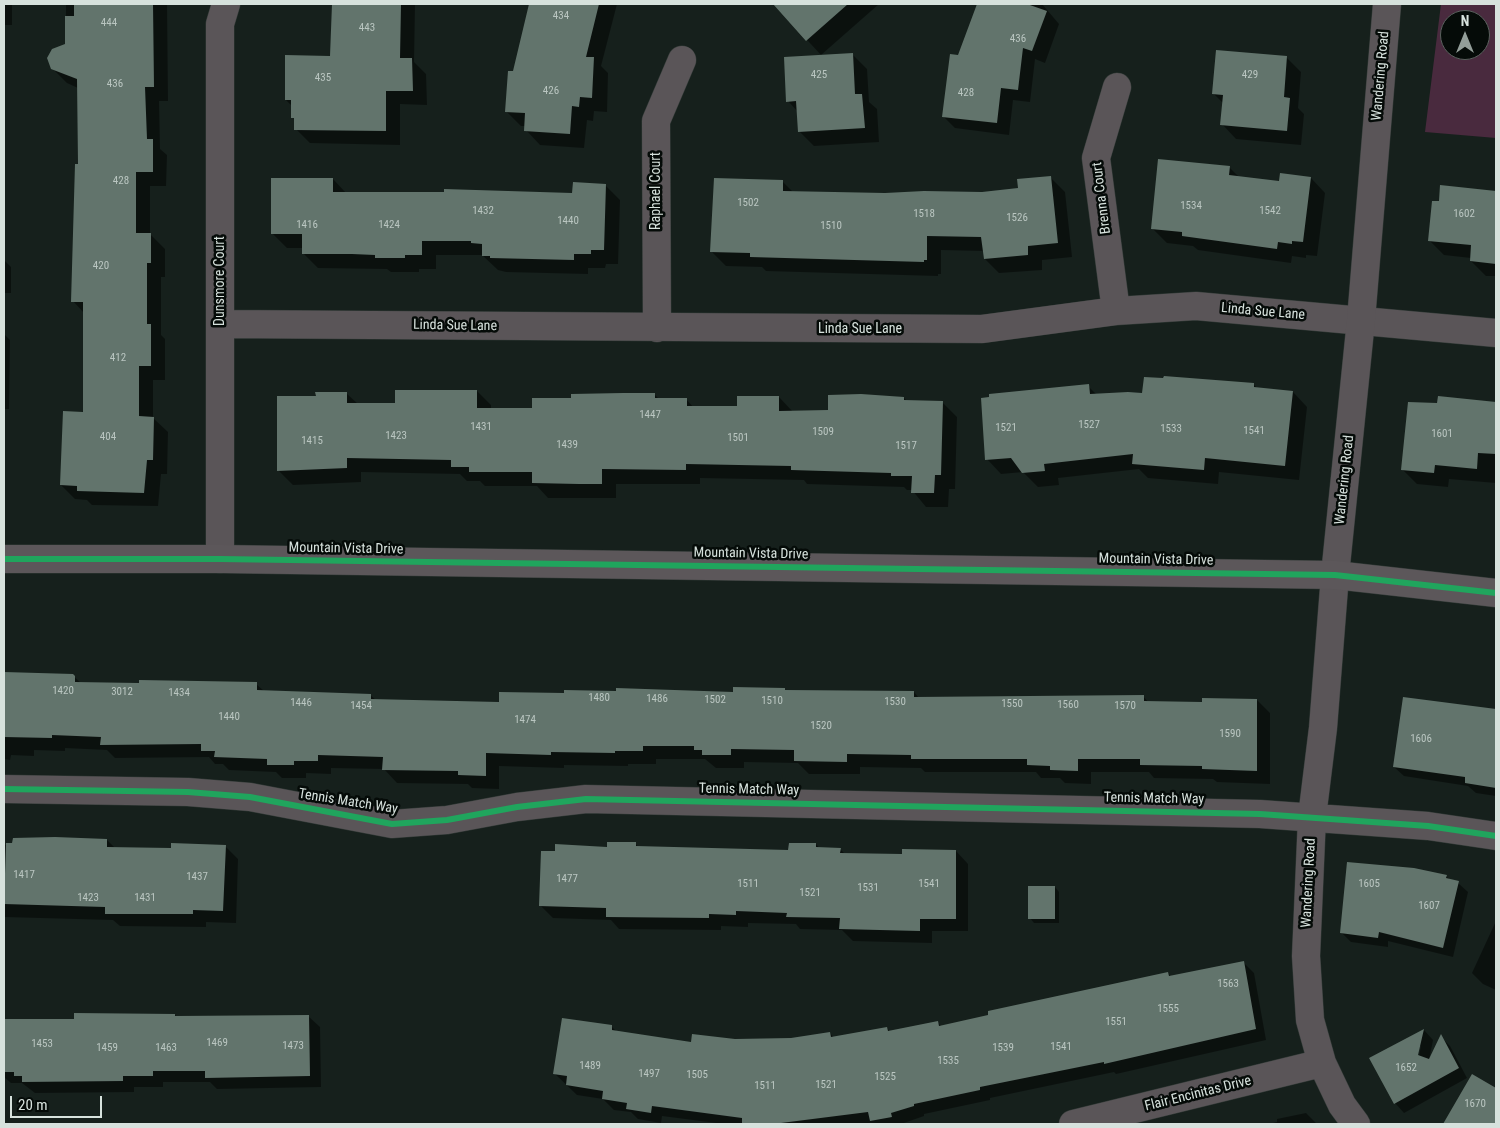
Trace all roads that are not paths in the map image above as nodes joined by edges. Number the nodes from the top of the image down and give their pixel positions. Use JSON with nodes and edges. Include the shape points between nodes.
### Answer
{"nodes":[{"id":1,"x":226,"y":4,"type":"edge"},
{"id":2,"x":1387,"y":4,"type":"edge"},
{"id":3,"x":682,"y":60,"type":"dead end"},
{"id":4,"x":1117,"y":87,"type":"dead end"},
{"id":5,"x":1116,"y":311,"type":"junction"},
{"id":6,"x":1361,"y":320,"type":"junction"},
{"id":7,"x":220,"y":324,"type":"junction"},
{"id":8,"x":657,"y":328,"type":"junction"},
{"id":9,"x":1496,"y":333,"type":"edge"},
{"id":10,"x":4,"y":559,"type":"edge"},
{"id":11,"x":220,"y":560,"type":"junction"},
{"id":12,"x":1335,"y":575,"type":"junction"},
{"id":13,"x":1496,"y":593,"type":"edge"},
{"id":14,"x":4,"y":789,"type":"edge"},
{"id":15,"x":1312,"y":817,"type":"junction"},
{"id":16,"x":1496,"y":836,"type":"edge"},
{"id":17,"x":1322,"y":1063,"type":"junction"},
{"id":18,"x":1073,"y":1124,"type":"edge"},
{"id":19,"x":1356,"y":1124,"type":"edge"}],
"edges":[{"from":1,"to":7,"type":"street","name":"Dunsmore Court","via":[[220,24]]},
{"from":2,"to":6,"type":"street","name":"Wandering Road"},
{"from":3,"to":8,"type":"street","name":"Raphael Court","via":[[656,121]]},
{"from":4,"to":5,"type":"street","name":"Brenna Court","via":[[1096,158]]},
{"from":5,"to":6,"type":"street","name":"Linda Sue Lane","via":[[1196,306]]},
{"from":5,"to":8,"type":"street","name":"Linda Sue Lane","via":[[982,329]]},
{"from":6,"to":9,"type":"street","name":"Linda Sue Lane"},
{"from":6,"to":12,"type":"street","name":"Wandering Road"},
{"from":7,"to":8,"type":"street","name":"Linda Sue Lane"},
{"from":7,"to":11,"type":"street","name":"Dunsmore Court"},
{"from":10,"to":11,"type":"main road","name":"Mountain Vista Drive"},
{"from":11,"to":12,"type":"main road","name":"Mountain Vista Drive"},
{"from":12,"to":13,"type":"main road","name":"Mountain Vista Drive"},
{"from":12,"to":15,"type":"street","name":"Wandering Road","via":[[1323,728]]},
{"from":14,"to":15,"type":"street","name":"Tennis Match Way","via":[[197,792],[250,797],[392,824],[447,820],[586,799]]},
{"from":15,"to":16,"type":"street","name":"Tennis Match Way","via":[[1428,826]]},
{"from":15,"to":17,"type":"street","name":"Wandering Road","via":[[1306,956],[1310,1020]]},
{"from":17,"to":18,"type":"street","name":"Flair Encinitas Drive"},
{"from":17,"to":19,"type":"street","name":"Wandering Road","via":[[1342,1105]]}]}
